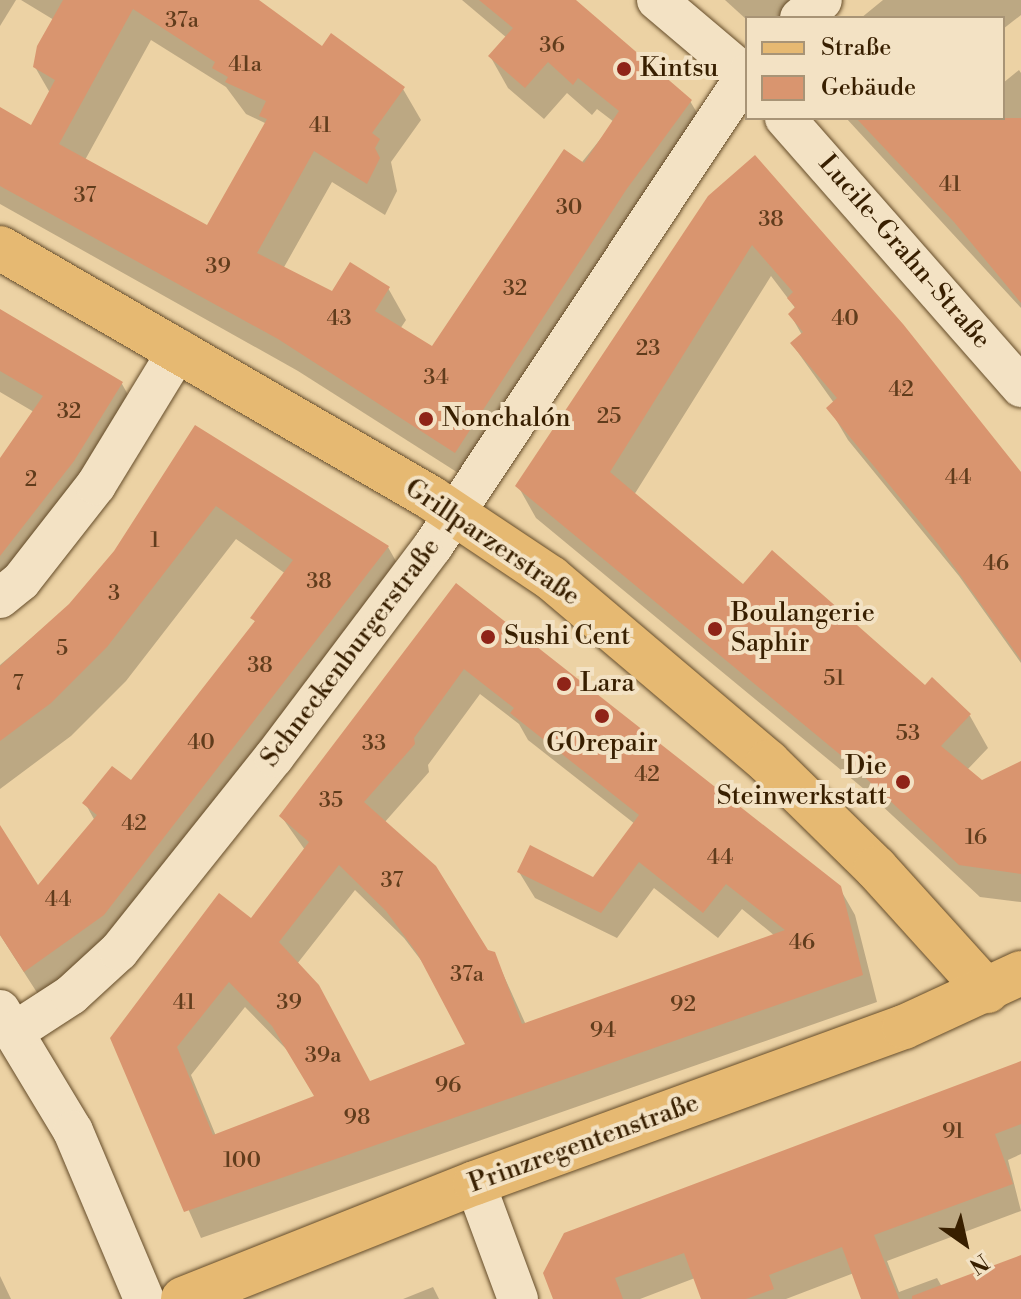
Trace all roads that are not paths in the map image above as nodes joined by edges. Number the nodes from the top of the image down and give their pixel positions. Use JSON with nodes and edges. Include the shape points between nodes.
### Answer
{"nodes":[{"id":1,"x":657,"y":0,"type":"edge"},
{"id":2,"x":822,"y":0,"type":"edge"},
{"id":3,"x":802,"y":16,"type":"edge"},
{"id":4,"x":745,"y":73,"type":"edge"},
{"id":5,"x":745,"y":78,"type":"edge"},
{"id":6,"x":787,"y":120,"type":"edge"},
{"id":7,"x":0,"y":248,"type":"edge"},
{"id":8,"x":179,"y":349,"type":"junction"},
{"id":9,"x":1021,"y":387,"type":"edge"},
{"id":10,"x":455,"y":513,"type":"junction"},
{"id":11,"x":0,"y":598,"type":"edge"},
{"id":12,"x":1010,"y":984,"type":"edge"},
{"id":13,"x":7,"y":1020,"type":"edge"},
{"id":14,"x":475,"y":1183,"type":"junction"},
{"id":15,"x":144,"y":1299,"type":"edge"},
{"id":16,"x":183,"y":1299,"type":"edge"},
{"id":17,"x":518,"y":1299,"type":"edge"}],
"edges":[{"from":1,"to":4,"type":"street"},
{"from":2,"to":3,"type":"street"},
{"from":5,"to":10,"type":"street","name":"Schneckenburgerstraße"},
{"from":6,"to":9,"type":"street","name":"Lucile-Grahn-Straße"},
{"from":7,"to":8,"type":"main road","name":"Grillparzerstraße"},
{"from":8,"to":10,"type":"main road","name":"Grillparzerstraße"},
{"from":8,"to":11,"type":"street","via":[[96,485],[21,581]]},
{"from":10,"to":12,"type":"main road","name":"Grillparzerstraße","via":[[551,578],[713,711]]},
{"from":10,"to":13,"type":"street","name":"Schneckenburgerstraße","via":[[274,757],[119,951],[71,995]]},
{"from":12,"to":14,"type":"main road","name":"Prinzregentenstraße"},
{"from":13,"to":15,"type":"street","via":[[73,1131]]},
{"from":14,"to":16,"type":"main road","name":"Prinzregentenstraße"},
{"from":14,"to":17,"type":"street"}]}
